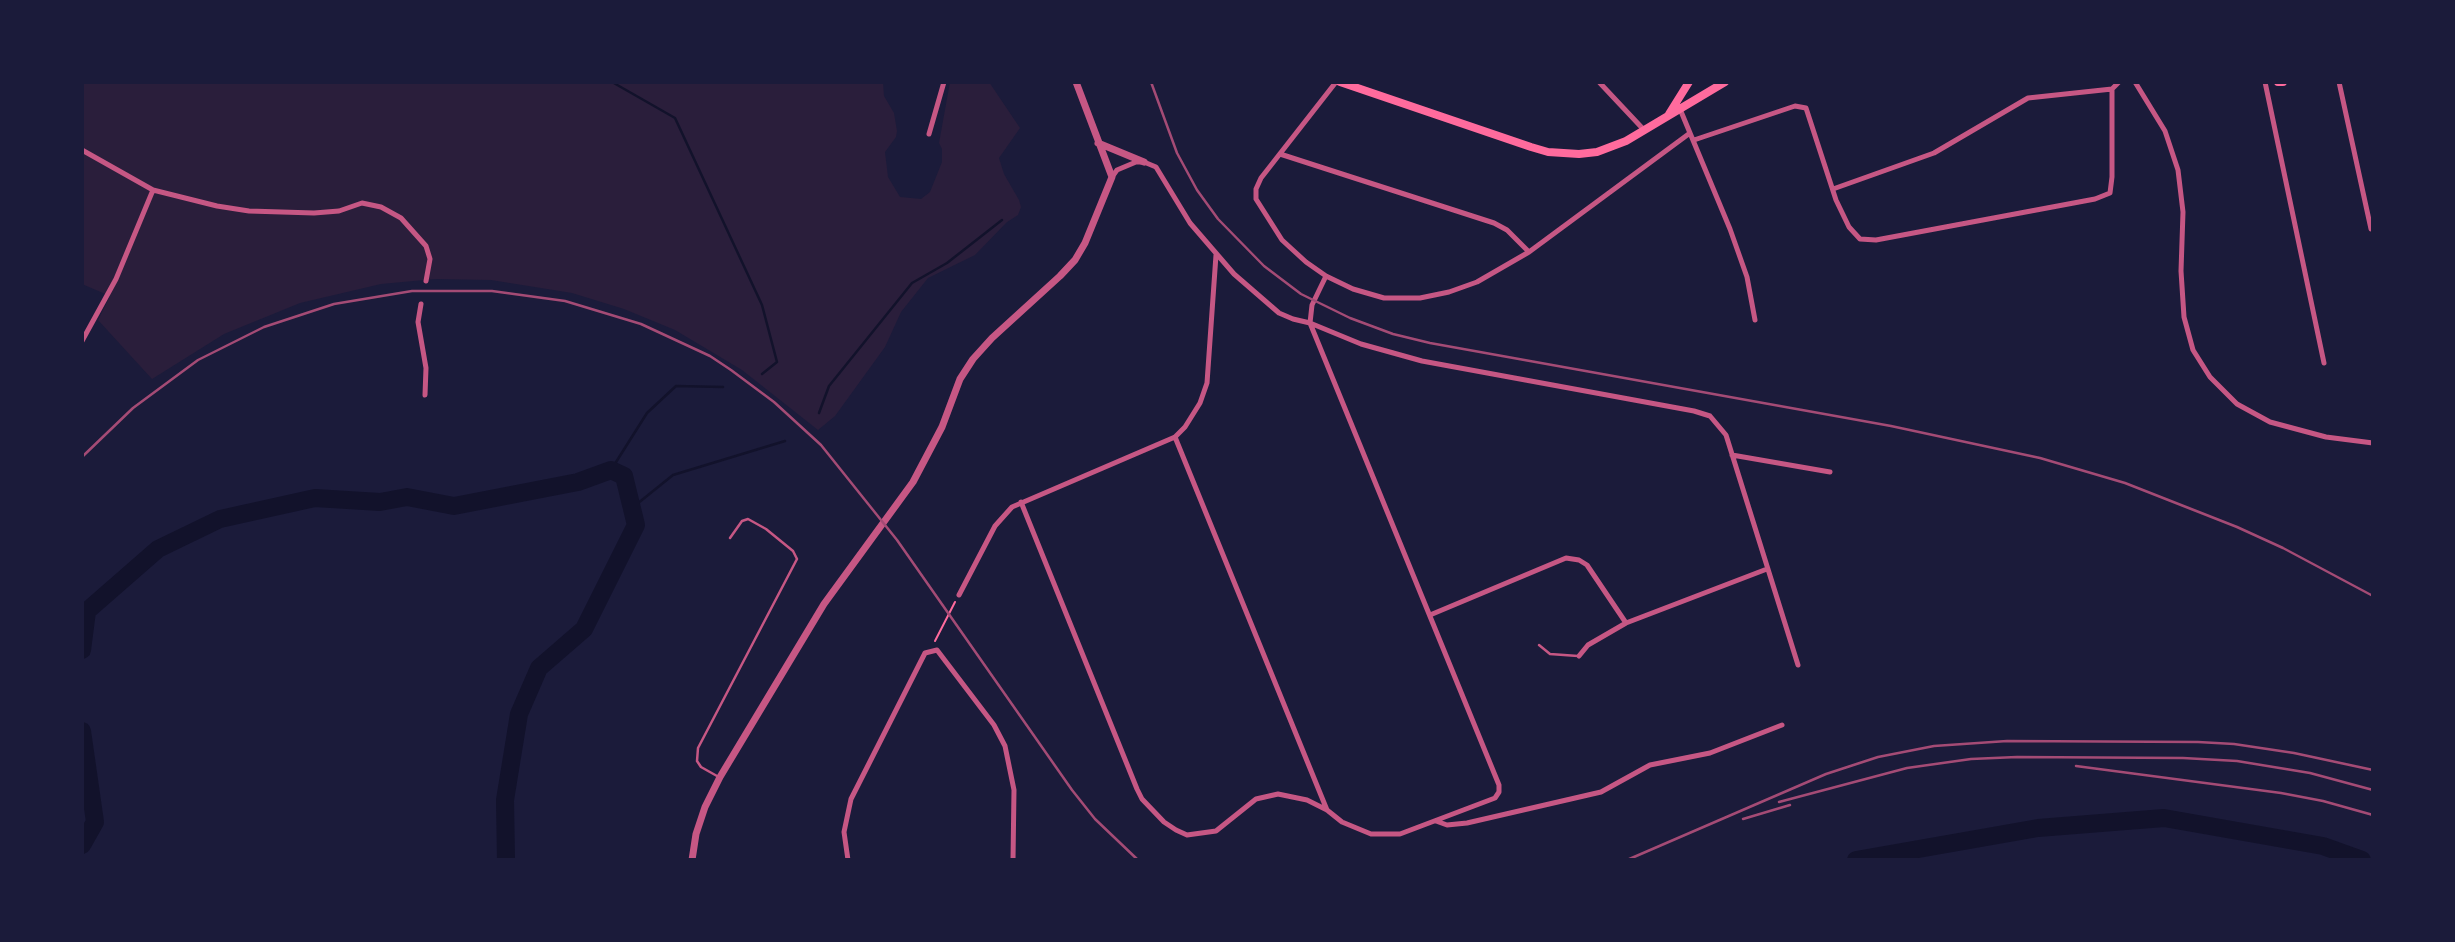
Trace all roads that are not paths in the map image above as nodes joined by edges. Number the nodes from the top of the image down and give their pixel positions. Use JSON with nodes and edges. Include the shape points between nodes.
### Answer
{"nodes":[{"id":1,"x":944,"y":82,"type":"edge"},
{"id":2,"x":1076,"y":82,"type":"edge"},
{"id":3,"x":1338,"y":82,"type":"edge"},
{"id":4,"x":1599,"y":82,"type":"edge"},
{"id":5,"x":1689,"y":82,"type":"edge"},
{"id":6,"x":1725,"y":82,"type":"edge"},
{"id":7,"x":2119,"y":82,"type":"edge"},
{"id":8,"x":2135,"y":82,"type":"edge"},
{"id":9,"x":2264,"y":82,"type":"edge"},
{"id":10,"x":2339,"y":82,"type":"edge"},
{"id":11,"x":1714,"y":85,"type":"edge"},
{"id":12,"x":2112,"y":89,"type":"junction"},
{"id":13,"x":1679,"y":108,"type":"junction"},
{"id":14,"x":1667,"y":117,"type":"junction"},
{"id":15,"x":1645,"y":131,"type":"junction"},
{"id":16,"x":1690,"y":133,"type":"junction"},
{"id":17,"x":929,"y":134,"type":"dead end"},
{"id":18,"x":1694,"y":140,"type":"junction"},
{"id":19,"x":1098,"y":143,"type":"junction"},
{"id":20,"x":82,"y":150,"type":"edge"},
{"id":21,"x":1280,"y":154,"type":"junction"},
{"id":22,"x":1144,"y":162,"type":"junction"},
{"id":23,"x":1112,"y":177,"type":"junction"},
{"id":24,"x":1833,"y":189,"type":"junction"},
{"id":25,"x":153,"y":190,"type":"junction"},
{"id":26,"x":2371,"y":229,"type":"dead end"},
{"id":27,"x":1529,"y":252,"type":"junction"},
{"id":28,"x":1216,"y":255,"type":"junction"},
{"id":29,"x":1326,"y":276,"type":"junction"},
{"id":30,"x":426,"y":281,"type":"dead end"},
{"id":31,"x":421,"y":304,"type":"dead end"},
{"id":32,"x":1755,"y":320,"type":"dead end"},
{"id":33,"x":1310,"y":323,"type":"junction"},
{"id":34,"x":82,"y":341,"type":"edge"},
{"id":35,"x":2324,"y":363,"type":"dead end"},
{"id":36,"x":425,"y":395,"type":"dead end"},
{"id":37,"x":1175,"y":437,"type":"junction"},
{"id":38,"x":2373,"y":443,"type":"edge"},
{"id":39,"x":1732,"y":455,"type":"junction"},
{"id":40,"x":1830,"y":472,"type":"dead end"},
{"id":41,"x":1021,"y":502,"type":"junction"},
{"id":42,"x":730,"y":538,"type":"dead end"},
{"id":43,"x":1767,"y":569,"type":"junction"},
{"id":44,"x":959,"y":595,"type":"road end"},
{"id":45,"x":1430,"y":614,"type":"junction"},
{"id":46,"x":1626,"y":624,"type":"junction"},
{"id":47,"x":1539,"y":645,"type":"dead end"},
{"id":48,"x":1580,"y":656,"type":"joint"},
{"id":49,"x":1798,"y":665,"type":"dead end"},
{"id":50,"x":1782,"y":725,"type":"dead end"},
{"id":51,"x":720,"y":777,"type":"junction"},
{"id":52,"x":1327,"y":810,"type":"junction"},
{"id":53,"x":1436,"y":821,"type":"junction"},
{"id":54,"x":692,"y":860,"type":"edge"},
{"id":55,"x":848,"y":860,"type":"edge"},
{"id":56,"x":1013,"y":860,"type":"edge"}],
"edges":[{"from":1,"to":17,"type":"street"},
{"from":2,"to":19,"type":"street"},
{"from":3,"to":15,"type":"main road","via":[[1548,152],[1597,152]]},
{"from":3,"to":21,"type":"street"},
{"from":4,"to":15,"type":"street"},
{"from":5,"to":14,"type":"main road"},
{"from":6,"to":11,"type":"main road"},
{"from":7,"to":12,"type":"street"},
{"from":8,"to":38,"type":"street","via":[[2165,131],[2178,170],[2184,317],[2193,350],[2210,377],[2236,404],[2270,422],[2326,437]]},
{"from":9,"to":35,"type":"street"},
{"from":10,"to":26,"type":"street"},
{"from":11,"to":13,"type":"main road"},
{"from":12,"to":24,"type":"street","via":[[2028,98],[1934,153]]},
{"from":12,"to":24,"type":"street","via":[[2112,177],[2109,193],[2095,199],[1867,240],[1849,227]]},
{"from":13,"to":14,"type":"main road"},
{"from":13,"to":16,"type":"street"},
{"from":14,"to":15,"type":"main road"},
{"from":16,"to":18,"type":"street"},
{"from":16,"to":27,"type":"street"},
{"from":18,"to":24,"type":"street","via":[[1801,106],[1810,115]]},
{"from":18,"to":32,"type":"street","via":[[1747,277]]},
{"from":19,"to":22,"type":"street"},
{"from":19,"to":23,"type":"street"},
{"from":20,"to":25,"type":"street"},
{"from":21,"to":27,"type":"street","via":[[1494,223]]},
{"from":21,"to":29,"type":"street","via":[[1261,178],[1255,199],[1282,240]]},
{"from":22,"to":23,"type":"street","via":[[1127,164]]},
{"from":22,"to":28,"type":"street","via":[[1161,172],[1190,223]]},
{"from":23,"to":51,"type":"street","via":[[1074,260],[973,359],[926,461],[824,604]]},
{"from":25,"to":30,"type":"street","via":[[249,211],[314,213],[376,205],[401,218],[426,246],[430,260]]},
{"from":25,"to":34,"type":"street","via":[[116,279]]},
{"from":27,"to":29,"type":"street","via":[[1477,282],[1420,298],[1384,298]]},
{"from":28,"to":33,"type":"street","via":[[1279,313]]},
{"from":28,"to":37,"type":"street","via":[[1207,383],[1195,414]]},
{"from":29,"to":33,"type":"street","via":[[1312,305]]},
{"from":31,"to":36,"type":"street","via":[[418,322]]},
{"from":33,"to":39,"type":"street","via":[[1422,361],[1710,416],[1726,435]]},
{"from":33,"to":45,"type":"street"},
{"from":37,"to":41,"type":"street"},
{"from":37,"to":52,"type":"street"},
{"from":39,"to":40,"type":"street"},
{"from":39,"to":43,"type":"street"},
{"from":41,"to":44,"type":"street","via":[[995,526]]},
{"from":41,"to":52,"type":"street","via":[[1142,799],[1164,822],[1187,835],[1216,831],[1256,799],[1270,795],[1291,795]]},
{"from":42,"to":51,"type":"lane","via":[[748,519],[793,551],[797,559],[698,748],[701,767]]},
{"from":43,"to":46,"type":"street"},
{"from":43,"to":49,"type":"street"},
{"from":45,"to":46,"type":"street","via":[[1566,558],[1587,565]]},
{"from":45,"to":53,"type":"street","via":[[1499,785],[1495,798]]},
{"from":46,"to":48,"type":"street","via":[[1588,645]]},
{"from":47,"to":48,"type":"lane","via":[[1550,654]]},
{"from":50,"to":53,"type":"street","via":[[1710,753],[1650,765],[1601,792],[1467,823]]},
{"from":51,"to":54,"type":"street","via":[[705,807]]},
{"from":52,"to":53,"type":"street","via":[[1371,834],[1400,834]]},
{"from":55,"to":56,"type":"street","via":[[844,832],[851,799],[925,653],[937,650],[994,724],[1005,746],[1014,790]]}]}
